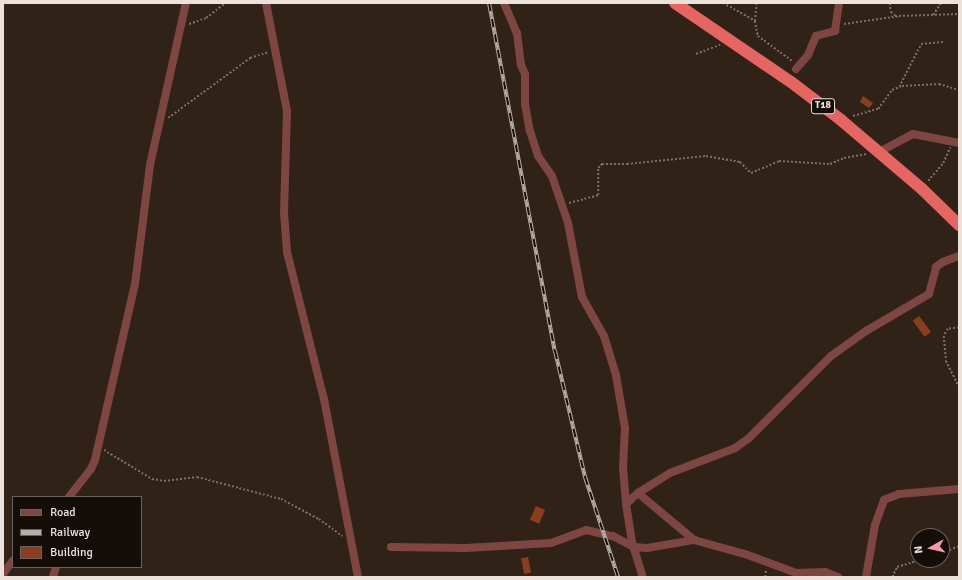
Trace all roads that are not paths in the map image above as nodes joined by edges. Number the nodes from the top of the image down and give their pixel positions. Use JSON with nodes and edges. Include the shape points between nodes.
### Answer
{"nodes":[{"id":1,"x":186,"y":3,"type":"edge"},
{"id":2,"x":266,"y":3,"type":"edge"},
{"id":3,"x":504,"y":3,"type":"edge"},
{"id":4,"x":675,"y":3,"type":"edge"},
{"id":5,"x":839,"y":3,"type":"edge"},
{"id":6,"x":796,"y":68,"type":"road end"},
{"id":7,"x":956,"y":142,"type":"edge"},
{"id":8,"x":879,"y":152,"type":"junction"},
{"id":9,"x":959,"y":225,"type":"edge"},
{"id":10,"x":959,"y":256,"type":"edge"},
{"id":11,"x":959,"y":489,"type":"edge"},
{"id":12,"x":638,"y":493,"type":"junction"},
{"id":13,"x":70,"y":496,"type":"edge"},
{"id":14,"x":626,"y":504,"type":"junction"},
{"id":15,"x":694,"y":540,"type":"junction"},
{"id":16,"x":391,"y":547,"type":"dead end"},
{"id":17,"x":634,"y":547,"type":"junction"},
{"id":18,"x":12,"y":561,"type":"edge"},
{"id":19,"x":3,"y":574,"type":"edge"},
{"id":20,"x":357,"y":575,"type":"edge"},
{"id":21,"x":643,"y":577,"type":"edge"},
{"id":22,"x":838,"y":577,"type":"edge"},
{"id":23,"x":866,"y":577,"type":"edge"}],
"edges":[{"from":1,"to":13,"type":"street","via":[[157,128],[135,284],[98,446],[91,469]]},
{"from":2,"to":20,"type":"street","via":[[273,50],[287,111],[284,212],[287,252],[324,399]]},
{"from":3,"to":14,"type":"street","via":[[517,33],[530,131],[538,156],[550,172],[562,206],[576,256],[582,297],[604,336],[616,375],[625,428],[623,468]]},
{"from":4,"to":8,"type":"highway","number":"T18","via":[[841,120]]},
{"from":5,"to":6,"type":"street","via":[[837,25],[833,33],[816,36],[808,55]]},
{"from":7,"to":8,"type":"street","via":[[913,134]]},
{"from":8,"to":9,"type":"highway","number":"T18"},
{"from":10,"to":12,"type":"street","via":[[936,267],[929,294],[866,331],[831,356],[748,439],[735,448],[670,473]]},
{"from":11,"to":23,"type":"street","via":[[900,494],[886,499],[874,525]]},
{"from":12,"to":14,"type":"street"},
{"from":12,"to":15,"type":"street"},
{"from":14,"to":17,"type":"street"},
{"from":15,"to":17,"type":"street","via":[[647,548]]},
{"from":15,"to":22,"type":"street","via":[[746,554],[796,573],[825,572]]},
{"from":16,"to":17,"type":"street","via":[[466,548],[551,543],[586,530],[613,536]]},
{"from":17,"to":21,"type":"street"},
{"from":18,"to":19,"type":"street"}]}
